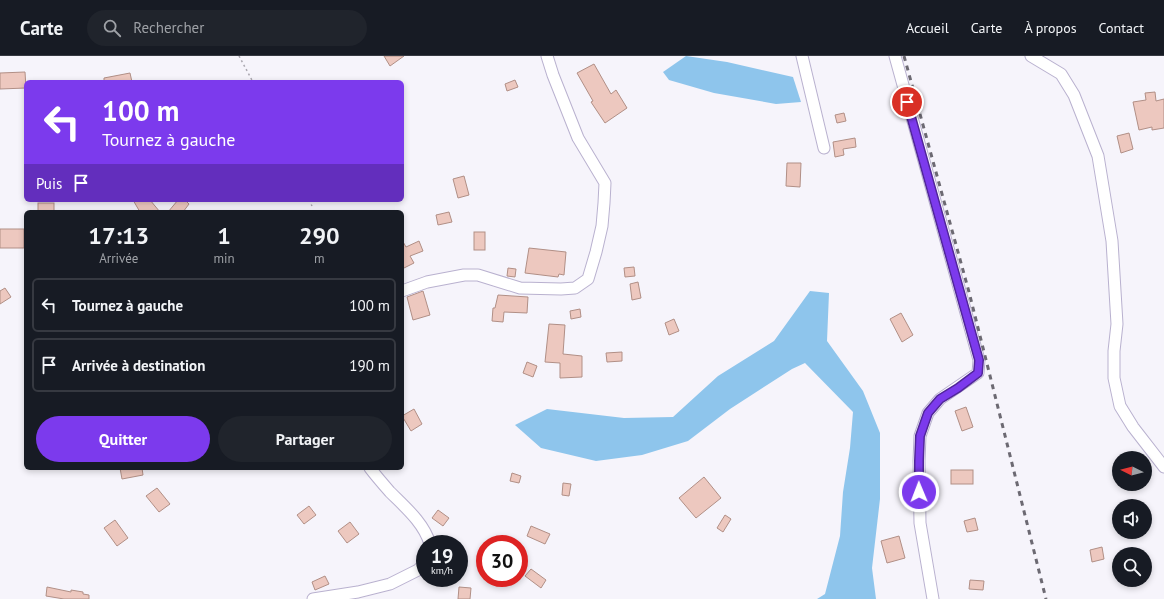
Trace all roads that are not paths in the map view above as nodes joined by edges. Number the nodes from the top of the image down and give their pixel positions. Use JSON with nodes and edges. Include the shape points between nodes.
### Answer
{"nodes":[{"id":1,"x":547,"y":56,"type":"edge"},
{"id":2,"x":802,"y":56,"type":"edge"},
{"id":3,"x":894,"y":56,"type":"edge"},
{"id":4,"x":1031,"y":56,"type":"edge"},
{"id":5,"x":824,"y":148,"type":"dead end"},
{"id":6,"x":404,"y":290,"type":"edge"},
{"id":7,"x":1164,"y":467,"type":"edge"},
{"id":8,"x":372,"y":470,"type":"edge"},
{"id":9,"x":428,"y":535,"type":"edge"},
{"id":10,"x":416,"y":571,"type":"edge"},
{"id":11,"x":313,"y":599,"type":"edge"},
{"id":12,"x":932,"y":599,"type":"edge"}],
"edges":[{"from":1,"to":6,"type":"street","via":[[578,138],[605,183],[602,226],[588,279],[574,288],[520,288],[478,276],[464,275],[427,282]]},
{"from":2,"to":5,"type":"street"},
{"from":3,"to":12,"type":"street","via":[[979,360],[978,373],[940,399],[928,413],[920,436],[920,523]]},
{"from":4,"to":7,"type":"street","via":[[1061,74],[1074,95],[1098,156],[1112,241],[1118,324],[1114,378],[1120,406],[1133,428]]},
{"from":8,"to":9,"type":"street","via":[[416,518]]},
{"from":10,"to":11,"type":"street","via":[[390,584]]}]}
